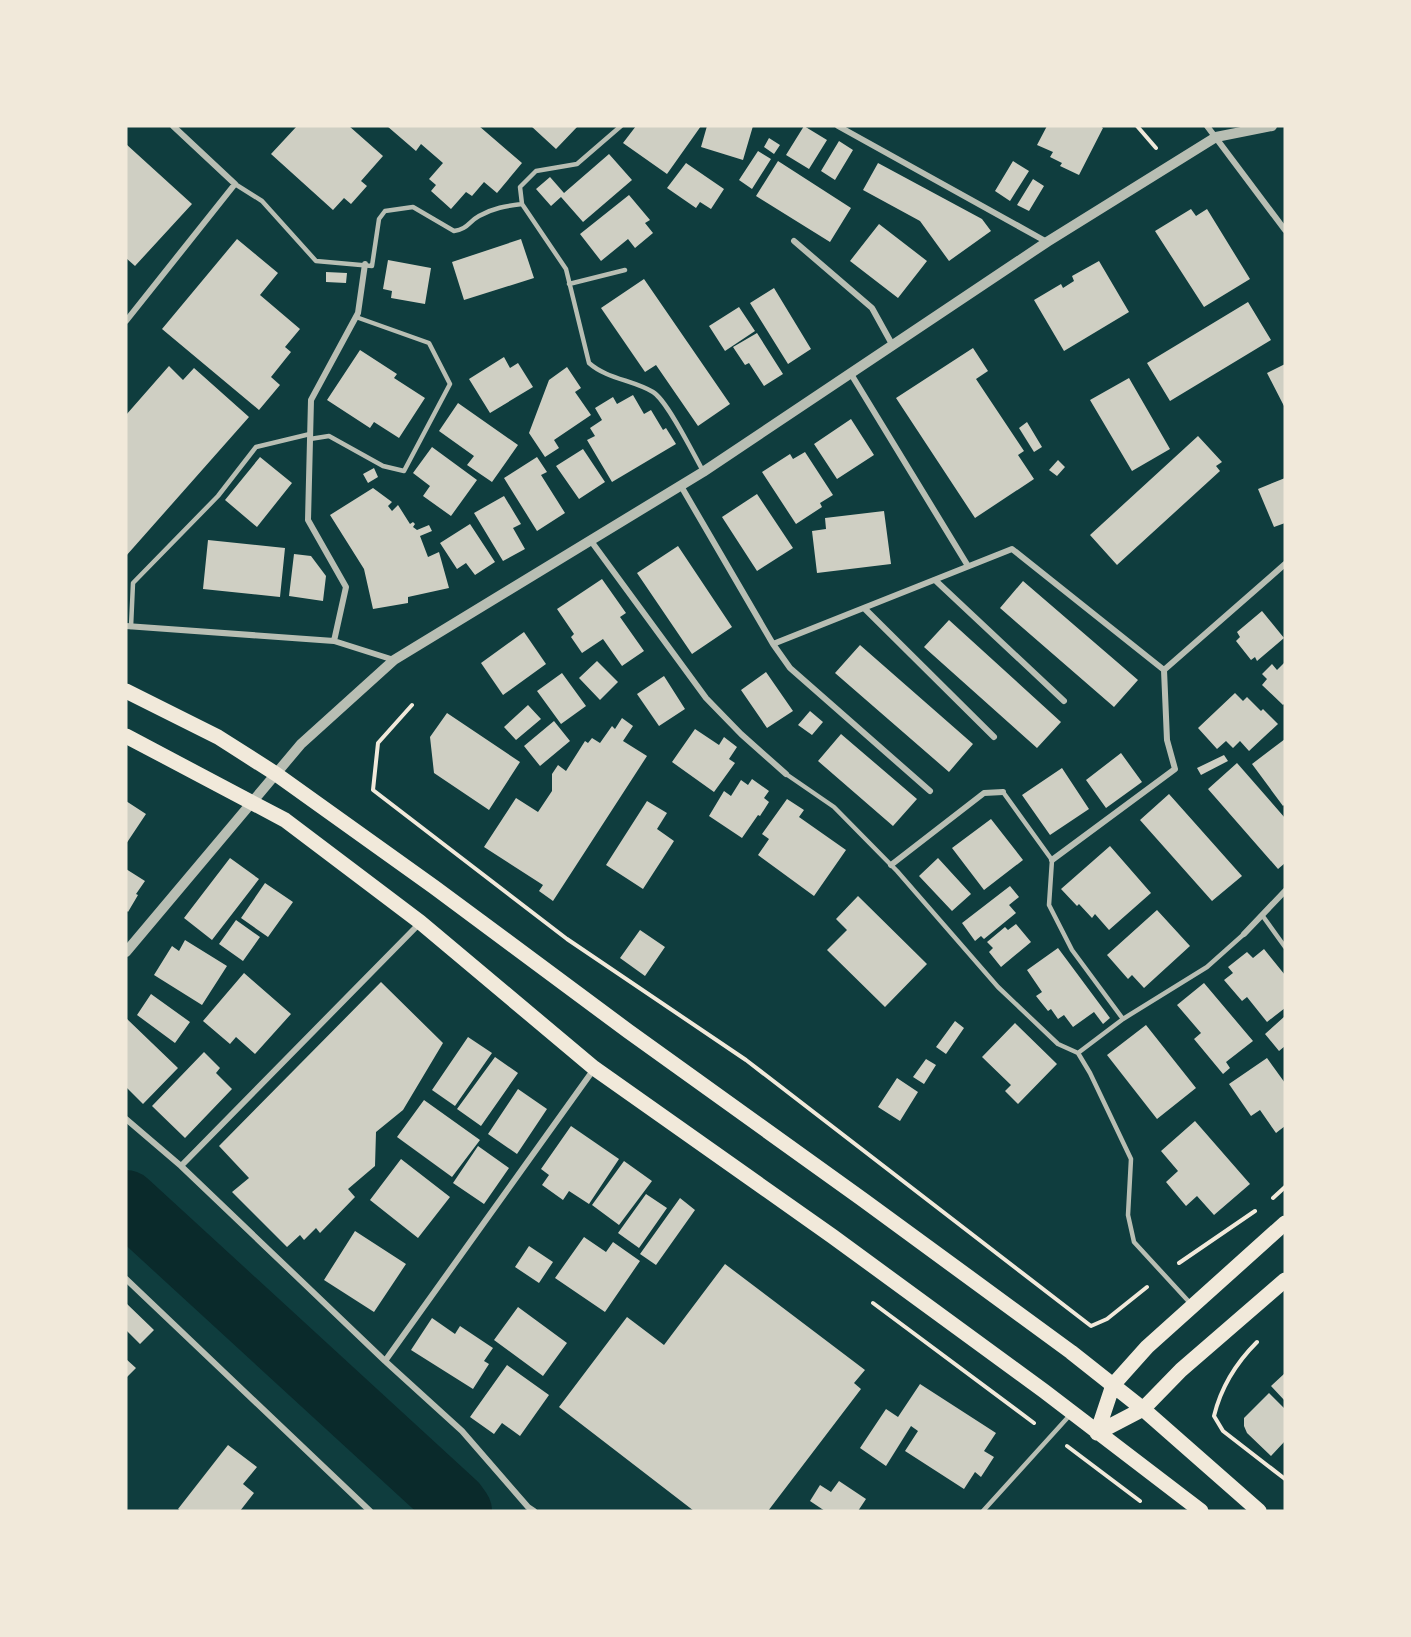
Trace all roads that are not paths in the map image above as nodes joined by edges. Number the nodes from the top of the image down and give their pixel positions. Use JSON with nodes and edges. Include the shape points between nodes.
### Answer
{"nodes":[{"id":1,"x":173,"y":126,"type":"edge"},
{"id":2,"x":621,"y":126,"type":"edge"},
{"id":3,"x":838,"y":126,"type":"edge"},
{"id":4,"x":1207,"y":126,"type":"edge"},
{"id":5,"x":1272,"y":126,"type":"edge"},
{"id":6,"x":1216,"y":137,"type":"junction"},
{"id":7,"x":235,"y":184,"type":"junction"},
{"id":8,"x":522,"y":204,"type":"junction"},
{"id":9,"x":1285,"y":230,"type":"edge"},
{"id":10,"x":794,"y":241,"type":"dead end"},
{"id":11,"x":1047,"y":242,"type":"junction"},
{"id":12,"x":365,"y":264,"type":"junction"},
{"id":13,"x":626,"y":270,"type":"dead end"},
{"id":14,"x":569,"y":284,"type":"junction"},
{"id":15,"x":356,"y":317,"type":"junction"},
{"id":16,"x":126,"y":321,"type":"edge"},
{"id":17,"x":893,"y":346,"type":"junction"},
{"id":18,"x":851,"y":374,"type":"junction"},
{"id":19,"x":310,"y":436,"type":"junction"},
{"id":20,"x":703,"y":472,"type":"junction"},
{"id":21,"x":681,"y":486,"type":"junction"},
{"id":22,"x":591,"y":541,"type":"junction"},
{"id":23,"x":1285,"y":564,"type":"edge"},
{"id":24,"x":968,"y":567,"type":"junction"},
{"id":25,"x":935,"y":580,"type":"junction"},
{"id":26,"x":864,"y":608,"type":"junction"},
{"id":27,"x":129,"y":627,"type":"edge"},
{"id":28,"x":334,"y":641,"type":"junction"},
{"id":29,"x":773,"y":645,"type":"junction"},
{"id":30,"x":394,"y":660,"type":"junction"},
{"id":31,"x":1164,"y":670,"type":"junction"},
{"id":32,"x":126,"y":691,"type":"edge"},
{"id":33,"x":1064,"y":701,"type":"dead end"},
{"id":34,"x":126,"y":736,"type":"edge"},
{"id":35,"x":994,"y":737,"type":"dead end"},
{"id":36,"x":276,"y":774,"type":"junction"},
{"id":37,"x":786,"y":774,"type":"joint"},
{"id":38,"x":930,"y":791,"type":"dead end"},
{"id":39,"x":1003,"y":792,"type":"joint"},
{"id":40,"x":252,"y":803,"type":"junction"},
{"id":41,"x":1052,"y":860,"type":"junction"},
{"id":42,"x":891,"y":866,"type":"junction"},
{"id":43,"x":1285,"y":891,"type":"edge"},
{"id":44,"x":1262,"y":915,"type":"junction"},
{"id":45,"x":420,"y":922,"type":"junction"},
{"id":46,"x":1244,"y":934,"type":"joint"},
{"id":47,"x":1285,"y":947,"type":"edge"},
{"id":48,"x":126,"y":952,"type":"edge"},
{"id":49,"x":1124,"y":1018,"type":"junction"},
{"id":50,"x":1078,"y":1053,"type":"junction"},
{"id":51,"x":594,"y":1068,"type":"junction"},
{"id":52,"x":126,"y":1119,"type":"edge"},
{"id":53,"x":181,"y":1166,"type":"junction"},
{"id":54,"x":1285,"y":1223,"type":"edge"},
{"id":55,"x":126,"y":1280,"type":"edge"},
{"id":56,"x":1285,"y":1280,"type":"edge"},
{"id":57,"x":1192,"y":1306,"type":"junction"},
{"id":58,"x":385,"y":1361,"type":"junction"},
{"id":59,"x":1113,"y":1384,"type":"junction"},
{"id":60,"x":1143,"y":1409,"type":"junction"},
{"id":61,"x":1072,"y":1413,"type":"junction"},
{"id":62,"x":1097,"y":1432,"type":"junction"},
{"id":63,"x":529,"y":1510,"type":"edge"},
{"id":64,"x":370,"y":1511,"type":"edge"},
{"id":65,"x":983,"y":1511,"type":"edge"},
{"id":66,"x":1201,"y":1511,"type":"edge"},
{"id":67,"x":1259,"y":1511,"type":"edge"}],
"edges":[{"from":1,"to":7,"type":"street"},
{"from":2,"to":8,"type":"lane","via":[[577,164],[536,171],[520,187]]},
{"from":3,"to":11,"type":"street"},
{"from":4,"to":6,"type":"street"},
{"from":5,"to":6,"type":"street"},
{"from":6,"to":9,"type":"street"},
{"from":6,"to":11,"type":"street"},
{"from":7,"to":12,"type":"lane","via":[[262,201],[316,261]]},
{"from":7,"to":16,"type":"street"},
{"from":8,"to":12,"type":"lane","via":[[496,207],[454,231],[412,207],[385,211],[379,219],[372,266]]},
{"from":8,"to":14,"type":"lane","via":[[566,269]]},
{"from":10,"to":17,"type":"street","via":[[872,308]]},
{"from":11,"to":17,"type":"street"},
{"from":12,"to":15,"type":"street"},
{"from":13,"to":14,"type":"lane"},
{"from":14,"to":20,"type":"lane","via":[[589,363],[599,372],[655,393]]},
{"from":15,"to":19,"type":"street","via":[[311,400]]},
{"from":15,"to":19,"type":"lane","via":[[429,343],[450,384],[404,471],[383,466],[328,436]]},
{"from":17,"to":18,"type":"street"},
{"from":18,"to":20,"type":"street"},
{"from":18,"to":24,"type":"street"},
{"from":19,"to":27,"type":"lane","via":[[256,447],[218,496],[133,583]]},
{"from":19,"to":28,"type":"street","via":[[308,520],[346,588]]},
{"from":20,"to":21,"type":"street"},
{"from":21,"to":22,"type":"street"},
{"from":21,"to":29,"type":"street"},
{"from":22,"to":30,"type":"street"},
{"from":22,"to":37,"type":"street","via":[[706,698]]},
{"from":23,"to":31,"type":"street"},
{"from":24,"to":25,"type":"street"},
{"from":24,"to":31,"type":"street","via":[[1012,549]]},
{"from":25,"to":26,"type":"street"},
{"from":25,"to":33,"type":"street"},
{"from":26,"to":29,"type":"street"},
{"from":26,"to":35,"type":"street"},
{"from":27,"to":28,"type":"street"},
{"from":28,"to":30,"type":"street"},
{"from":29,"to":38,"type":"street","via":[[790,668]]},
{"from":30,"to":36,"type":"street","via":[[301,744]]},
{"from":31,"to":41,"type":"street","via":[[1167,740],[1175,769]]},
{"from":32,"to":36,"type":"main road","via":[[218,737]]},
{"from":34,"to":40,"type":"main road"},
{"from":36,"to":40,"type":"street"},
{"from":36,"to":59,"type":"main road"},
{"from":37,"to":42,"type":"lane","via":[[834,807]]},
{"from":39,"to":41,"type":"lane"},
{"from":39,"to":42,"type":"street","via":[[984,793]]},
{"from":40,"to":45,"type":"main road","via":[[285,820]]},
{"from":40,"to":48,"type":"street"},
{"from":41,"to":49,"type":"lane","via":[[1049,905],[1072,950]]},
{"from":42,"to":50,"type":"lane","via":[[998,987],[1059,1044]]},
{"from":43,"to":44,"type":"street"},
{"from":44,"to":46,"type":"street"},
{"from":44,"to":47,"type":"lane"},
{"from":45,"to":51,"type":"main road"},
{"from":45,"to":53,"type":"street"},
{"from":46,"to":49,"type":"lane","via":[[1207,967]]},
{"from":49,"to":50,"type":"lane"},
{"from":50,"to":57,"type":"lane","via":[[1131,1159],[1128,1215],[1134,1242]]},
{"from":51,"to":58,"type":"street"},
{"from":51,"to":61,"type":"main road","via":[[832,1236]]},
{"from":52,"to":53,"type":"street"},
{"from":53,"to":58,"type":"street"},
{"from":54,"to":57,"type":"main road"},
{"from":55,"to":64,"type":"street"},
{"from":56,"to":60,"type":"main road","via":[[1181,1370]]},
{"from":57,"to":59,"type":"main road"},
{"from":58,"to":63,"type":"street","via":[[462,1431]]},
{"from":59,"to":60,"type":"main road"},
{"from":59,"to":62,"type":"main road"},
{"from":60,"to":62,"type":"main road"},
{"from":60,"to":67,"type":"main road"},
{"from":61,"to":62,"type":"main road"},
{"from":61,"to":65,"type":"lane"},
{"from":62,"to":66,"type":"main road"}]}
